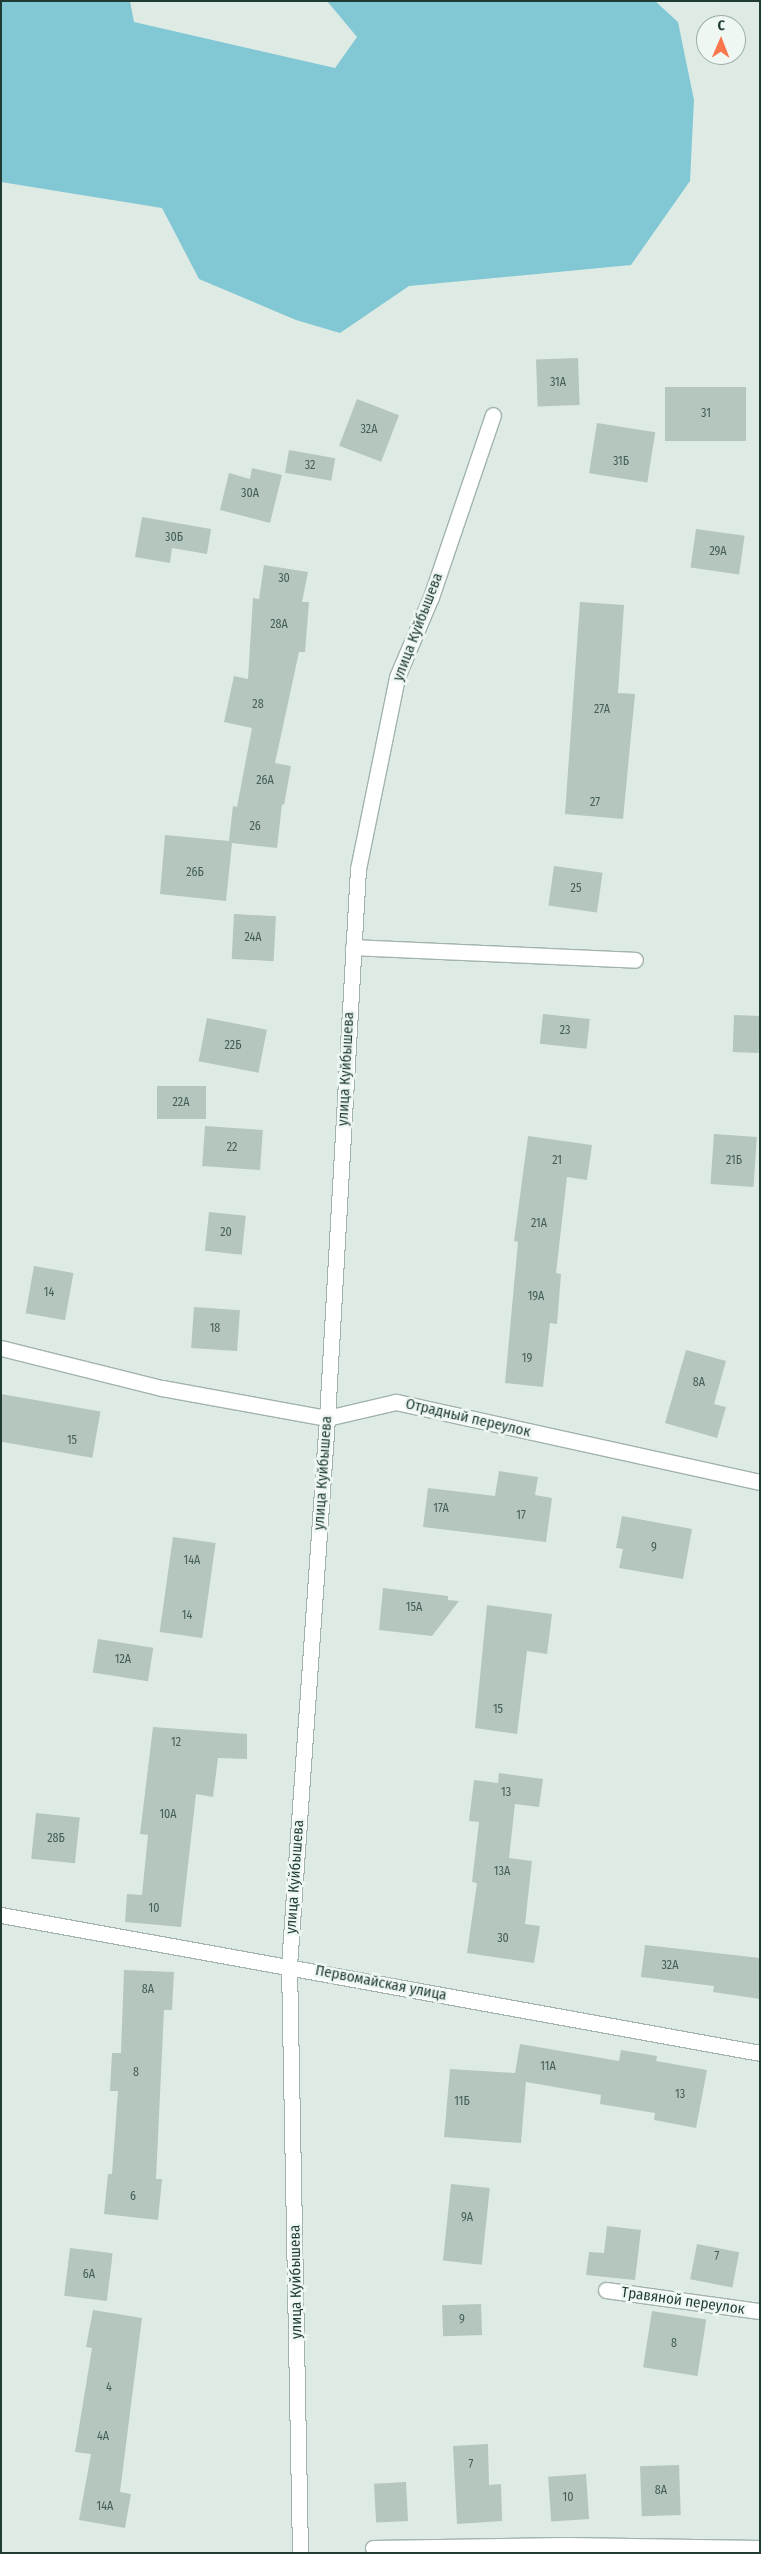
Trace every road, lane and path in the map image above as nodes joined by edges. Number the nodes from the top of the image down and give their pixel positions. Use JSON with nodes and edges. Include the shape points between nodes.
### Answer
{"nodes":[{"id":1,"x":493,"y":415,"type":"dead end"},
{"id":2,"x":353,"y":947,"type":"junction"},
{"id":3,"x":636,"y":960,"type":"dead end"},
{"id":4,"x":1,"y":1348,"type":"edge"},
{"id":5,"x":327,"y":1418,"type":"junction"},
{"id":6,"x":760,"y":1482,"type":"edge"},
{"id":7,"x":1,"y":1915,"type":"edge"},
{"id":8,"x":288,"y":1966,"type":"junction"},
{"id":9,"x":760,"y":2053,"type":"edge"},
{"id":10,"x":606,"y":2290,"type":"dead end"},
{"id":11,"x":760,"y":2311,"type":"edge"},
{"id":12,"x":373,"y":2548,"type":"dead end"},
{"id":13,"x":760,"y":2548,"type":"edge"},
{"id":14,"x":300,"y":2553,"type":"edge"}],
"edges":[{"from":1,"to":2,"type":"street","name":"улица Куйбышева","via":[[431,597],[396,677],[358,869]]},
{"from":2,"to":3,"type":"street"},
{"from":2,"to":5,"type":"street","name":"улица Куйбышева"},
{"from":4,"to":5,"type":"street","name":"Отрадный переулок","via":[[162,1388]]},
{"from":5,"to":6,"type":"street","name":"Отрадный переулок","via":[[396,1402]]},
{"from":5,"to":8,"type":"street","name":"улица Куйбышева"},
{"from":7,"to":8,"type":"street","name":"Первомайская улица"},
{"from":8,"to":9,"type":"street","name":"Первомайская улица"},
{"from":8,"to":14,"type":"street","name":"улица Куйбышева"},
{"from":10,"to":11,"type":"street","name":"Травяной переулок"},
{"from":12,"to":13,"type":"street","via":[[567,2545]]}]}
